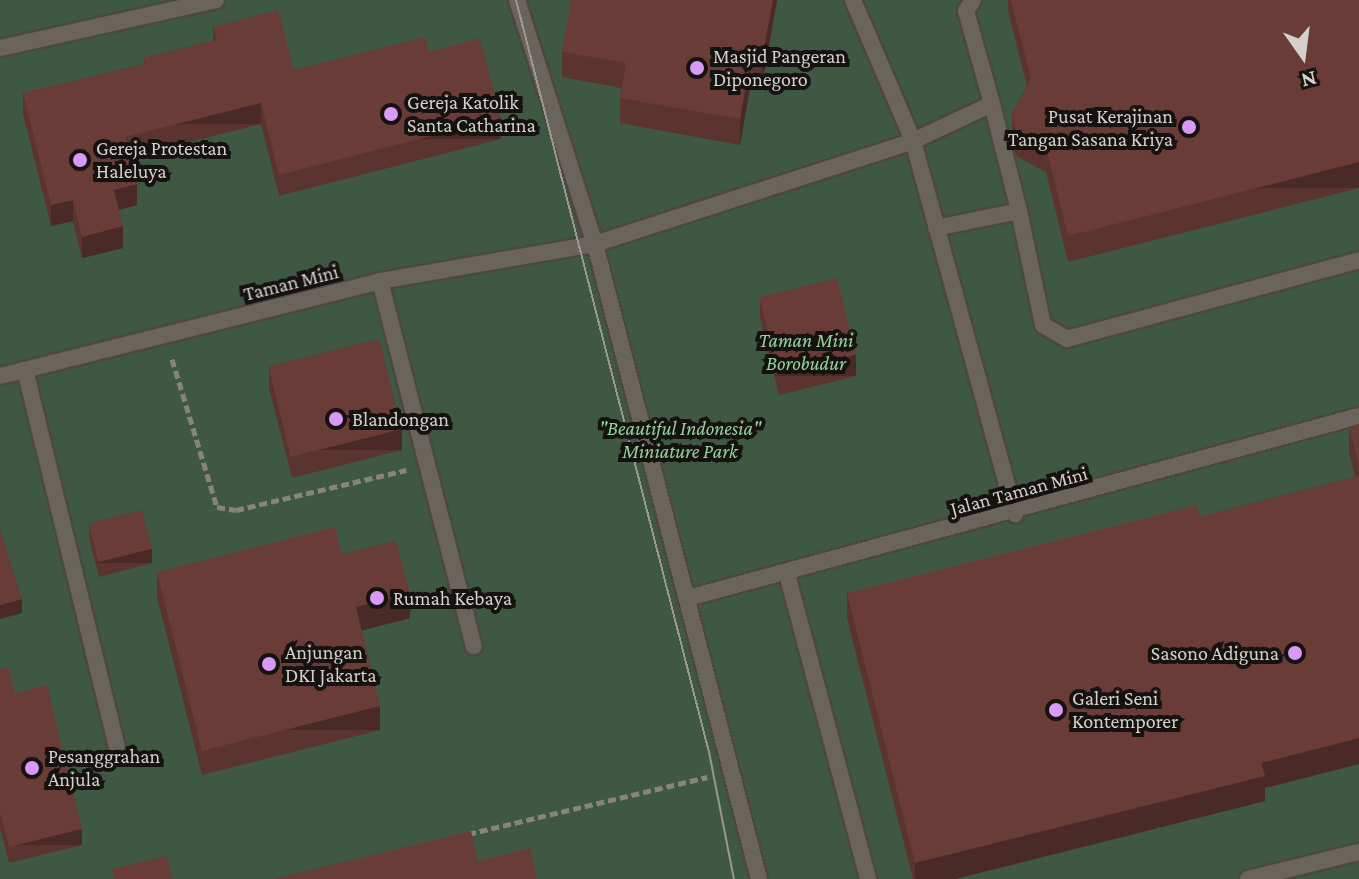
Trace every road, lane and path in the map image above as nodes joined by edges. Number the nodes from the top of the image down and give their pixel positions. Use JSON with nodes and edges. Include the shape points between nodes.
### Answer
{"nodes":[{"id":1,"x":216,"y":0,"type":"edge"},
{"id":2,"x":517,"y":0,"type":"edge"},
{"id":3,"x":853,"y":0,"type":"edge"},
{"id":4,"x":973,"y":0,"type":"edge"},
{"id":5,"x":0,"y":48,"type":"edge"},
{"id":6,"x":992,"y":104,"type":"junction"},
{"id":7,"x":913,"y":141,"type":"junction"},
{"id":8,"x":1019,"y":211,"type":"junction"},
{"id":9,"x":936,"y":228,"type":"junction"},
{"id":10,"x":595,"y":244,"type":"junction"},
{"id":11,"x":1359,"y":260,"type":"edge"},
{"id":12,"x":380,"y":281,"type":"junction"},
{"id":13,"x":165,"y":334,"type":"junction"},
{"id":14,"x":25,"y":370,"type":"junction"},
{"id":15,"x":0,"y":376,"type":"edge"},
{"id":16,"x":1359,"y":416,"type":"edge"},
{"id":17,"x":426,"y":465,"type":"junction"},
{"id":18,"x":1015,"y":514,"type":"junction"},
{"id":19,"x":787,"y":574,"type":"junction"},
{"id":20,"x":688,"y":598,"type":"junction"},
{"id":21,"x":474,"y":646,"type":"dead end"},
{"id":22,"x":117,"y":746,"type":"dead end"},
{"id":23,"x":732,"y":771,"type":"junction"},
{"id":24,"x":461,"y":836,"type":"edge"},
{"id":25,"x":1359,"y":852,"type":"edge"},
{"id":26,"x":758,"y":872,"type":"edge"},
{"id":27,"x":868,"y":879,"type":"edge"},
{"id":28,"x":1248,"y":879,"type":"edge"}],
"edges":[{"from":1,"to":5,"type":"lane"},
{"from":2,"to":10,"type":"lane"},
{"from":3,"to":7,"type":"lane"},
{"from":4,"to":6,"type":"lane","via":[[966,11]]},
{"from":6,"to":7,"type":"lane","name":"Taman Mini"},
{"from":6,"to":8,"type":"lane"},
{"from":7,"to":9,"type":"lane"},
{"from":7,"to":10,"type":"lane","name":"Taman Mini"},
{"from":8,"to":9,"type":"lane"},
{"from":8,"to":11,"type":"lane","via":[[1043,325],[1067,339]]},
{"from":9,"to":18,"type":"lane"},
{"from":10,"to":12,"type":"lane","name":"Taman Mini"},
{"from":10,"to":20,"type":"lane"},
{"from":12,"to":13,"type":"lane","name":"Taman Mini"},
{"from":12,"to":17,"type":"lane"},
{"from":13,"to":14,"type":"lane","name":"Taman Mini"},
{"from":13,"to":17,"type":"path","via":[[217,507],[236,510]]},
{"from":14,"to":15,"type":"lane","name":"Taman Mini"},
{"from":14,"to":22,"type":"lane"},
{"from":16,"to":18,"type":"lane","name":"Jalan Taman Mini"},
{"from":17,"to":21,"type":"lane"},
{"from":18,"to":19,"type":"lane","name":"Jalan Taman Mini"},
{"from":19,"to":20,"type":"lane","name":"Jalan Taman Mini"},
{"from":19,"to":27,"type":"lane"},
{"from":20,"to":23,"type":"lane"},
{"from":23,"to":24,"type":"path"},
{"from":23,"to":26,"type":"lane"},
{"from":25,"to":28,"type":"lane"}]}
